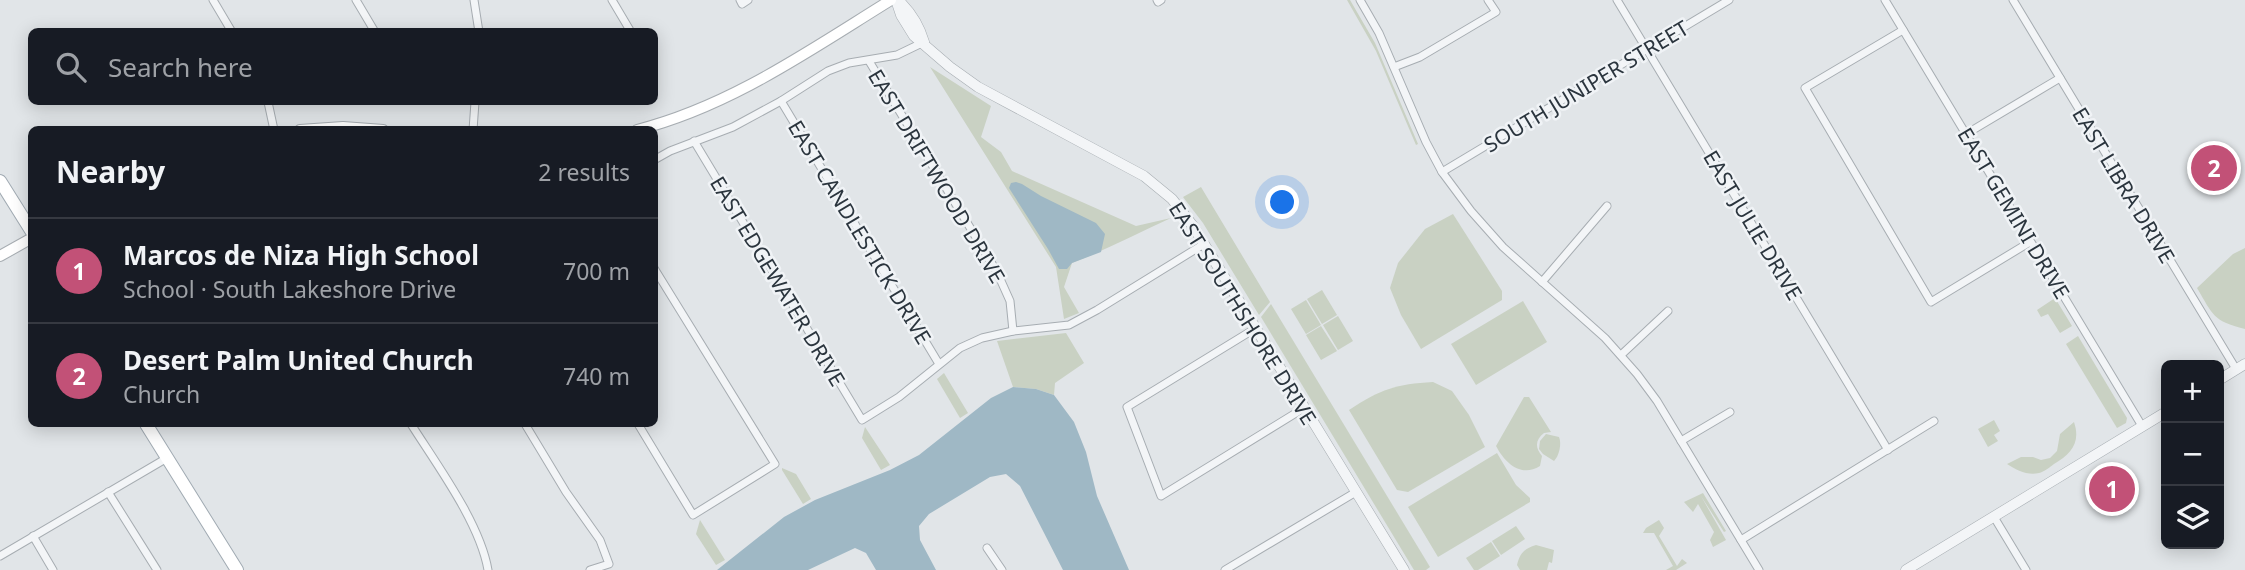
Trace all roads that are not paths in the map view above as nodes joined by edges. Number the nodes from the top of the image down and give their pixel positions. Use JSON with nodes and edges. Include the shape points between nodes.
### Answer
{"nodes":[{"id":1,"x":213,"y":0,"type":"edge"},
{"id":2,"x":356,"y":0,"type":"edge"},
{"id":3,"x":474,"y":0,"type":"edge"},
{"id":4,"x":612,"y":0,"type":"edge"},
{"id":5,"x":895,"y":0,"type":"edge"},
{"id":6,"x":1360,"y":0,"type":"edge"},
{"id":7,"x":1488,"y":0,"type":"edge"},
{"id":8,"x":1617,"y":0,"type":"edge"},
{"id":9,"x":1729,"y":0,"type":"edge"},
{"id":10,"x":1885,"y":0,"type":"edge"},
{"id":11,"x":2013,"y":0,"type":"edge"},
{"id":12,"x":230,"y":28,"type":"edge"},
{"id":13,"x":373,"y":28,"type":"edge"},
{"id":14,"x":478,"y":28,"type":"edge"},
{"id":15,"x":629,"y":28,"type":"edge"},
{"id":16,"x":1903,"y":30,"type":"junction"},
{"id":17,"x":924,"y":42,"type":"junction"},
{"id":18,"x":1647,"y":50,"type":"junction"},
{"id":19,"x":869,"y":61,"type":"junction"},
{"id":20,"x":1394,"y":67,"type":"junction"},
{"id":21,"x":2060,"y":78,"type":"junction"},
{"id":22,"x":781,"y":101,"type":"junction"},
{"id":23,"x":269,"y":105,"type":"edge"},
{"id":24,"x":475,"y":105,"type":"edge"},
{"id":25,"x":273,"y":126,"type":"edge"},
{"id":26,"x":473,"y":126,"type":"edge"},
{"id":27,"x":651,"y":126,"type":"edge"},
{"id":28,"x":1966,"y":134,"type":"junction"},
{"id":29,"x":694,"y":141,"type":"junction"},
{"id":30,"x":658,"y":158,"type":"edge"},
{"id":31,"x":1442,"y":172,"type":"junction"},
{"id":32,"x":0,"y":181,"type":"edge"},
{"id":33,"x":1607,"y":206,"type":"dead end"},
{"id":34,"x":28,"y":226,"type":"edge"},
{"id":35,"x":28,"y":240,"type":"edge"},
{"id":36,"x":2030,"y":242,"type":"junction"},
{"id":37,"x":1204,"y":244,"type":"junction"},
{"id":38,"x":0,"y":256,"type":"edge"},
{"id":39,"x":658,"y":274,"type":"edge"},
{"id":40,"x":1542,"y":282,"type":"junction"},
{"id":41,"x":1668,"y":311,"type":"dead end"},
{"id":42,"x":1256,"y":328,"type":"junction"},
{"id":43,"x":1013,"y":331,"type":"junction"},
{"id":44,"x":1621,"y":355,"type":"junction"},
{"id":45,"x":939,"y":364,"type":"junction"},
{"id":46,"x":2241,"y":366,"type":"edge"},
{"id":47,"x":2224,"y":377,"type":"edge"},
{"id":48,"x":1304,"y":408,"type":"junction"},
{"id":49,"x":1730,"y":412,"type":"dead end"},
{"id":50,"x":2161,"y":415,"type":"edge"},
{"id":51,"x":1934,"y":421,"type":"dead end"},
{"id":52,"x":2142,"y":426,"type":"junction"},
{"id":53,"x":148,"y":427,"type":"edge"},
{"id":54,"x":413,"y":427,"type":"edge"},
{"id":55,"x":527,"y":427,"type":"edge"},
{"id":56,"x":640,"y":427,"type":"edge"},
{"id":57,"x":1681,"y":441,"type":"junction"},
{"id":58,"x":1888,"y":450,"type":"junction"},
{"id":59,"x":167,"y":457,"type":"junction"},
{"id":60,"x":108,"y":492,"type":"junction"},
{"id":61,"x":1356,"y":492,"type":"junction"},
{"id":62,"x":1994,"y":517,"type":"junction"},
{"id":63,"x":33,"y":536,"type":"junction"},
{"id":64,"x":1741,"y":540,"type":"junction"},
{"id":65,"x":987,"y":548,"type":"dead end"},
{"id":66,"x":0,"y":556,"type":"edge"},
{"id":67,"x":53,"y":570,"type":"edge"},
{"id":68,"x":157,"y":570,"type":"edge"},
{"id":69,"x":236,"y":570,"type":"edge"},
{"id":70,"x":488,"y":570,"type":"edge"},
{"id":71,"x":590,"y":570,"type":"edge"},
{"id":72,"x":1002,"y":570,"type":"edge"},
{"id":73,"x":1225,"y":570,"type":"edge"},
{"id":74,"x":1404,"y":570,"type":"edge"},
{"id":75,"x":1759,"y":570,"type":"edge"},
{"id":76,"x":1906,"y":570,"type":"edge"},
{"id":77,"x":2026,"y":570,"type":"edge"}],
"edges":[{"from":1,"to":12,"type":"street"},
{"from":2,"to":13,"type":"street"},
{"from":3,"to":14,"type":"street"},
{"from":4,"to":15,"type":"street"},
{"from":5,"to":17,"type":"street","name":"EAST SOUTHSHORE DRIVE","via":[[914,36]]},
{"from":5,"to":27,"type":"main road","via":[[725,98]]},
{"from":6,"to":20,"type":"street"},
{"from":7,"to":20,"type":"street","via":[[1496,12],[1432,51]]},
{"from":8,"to":18,"type":"street","name":"EAST JULIE DRIVE"},
{"from":9,"to":18,"type":"street","name":"SOUTH JUNIPER STREET"},
{"from":10,"to":16,"type":"street","name":"EAST GEMINI DRIVE"},
{"from":11,"to":21,"type":"street","name":"EAST LIBRA DRIVE"},
{"from":16,"to":28,"type":"street","name":"EAST GEMINI DRIVE"},
{"from":16,"to":36,"type":"street","via":[[1805,88],[1931,302]]},
{"from":17,"to":19,"type":"street"},
{"from":17,"to":37,"type":"street","name":"EAST SOUTHSHORE DRIVE","via":[[978,87],[1144,176],[1177,204]]},
{"from":18,"to":31,"type":"street","name":"SOUTH JUNIPER STREET"},
{"from":18,"to":58,"type":"street","name":"EAST JULIE DRIVE"},
{"from":19,"to":22,"type":"street","via":[[828,71]]},
{"from":19,"to":43,"type":"street","name":"EAST DRIFTWOOD DRIVE","via":[[997,272],[1010,301]]},
{"from":20,"to":31,"type":"street"},
{"from":21,"to":28,"type":"street"},
{"from":21,"to":46,"type":"street","name":"EAST LIBRA DRIVE"},
{"from":22,"to":29,"type":"street","via":[[733,127]]},
{"from":22,"to":45,"type":"street","name":"EAST CANDLESTICK DRIVE"},
{"from":23,"to":25,"type":"street"},
{"from":24,"to":26,"type":"street"},
{"from":28,"to":36,"type":"street","name":"EAST GEMINI DRIVE"},
{"from":29,"to":30,"type":"street"},
{"from":29,"to":45,"type":"street","name":"EAST EDGEWATER DRIVE","via":[[862,420]]},
{"from":31,"to":40,"type":"street","via":[[1493,237]]},
{"from":32,"to":34,"type":"main road"},
{"from":33,"to":40,"type":"street"},
{"from":35,"to":38,"type":"main road"},
{"from":36,"to":52,"type":"street","name":"EAST GEMINI DRIVE"},
{"from":37,"to":42,"type":"street","name":"EAST SOUTHSHORE DRIVE"},
{"from":37,"to":43,"type":"street","via":[[1069,325]]},
{"from":39,"to":56,"type":"street","via":[[775,464],[693,514]]},
{"from":40,"to":44,"type":"street"},
{"from":41,"to":44,"type":"street"},
{"from":42,"to":48,"type":"street","name":"EAST SOUTHSHORE DRIVE"},
{"from":42,"to":48,"type":"street","via":[[1127,407],[1161,496]]},
{"from":43,"to":45,"type":"street","via":[[982,338]]},
{"from":44,"to":57,"type":"street"},
{"from":46,"to":47,"type":"street"},
{"from":48,"to":61,"type":"street","name":"EAST SOUTHSHORE DRIVE"},
{"from":49,"to":57,"type":"street"},
{"from":50,"to":52,"type":"street"},
{"from":51,"to":58,"type":"street"},
{"from":52,"to":62,"type":"street"},
{"from":53,"to":59,"type":"main road"},
{"from":54,"to":70,"type":"street","via":[[473,526]]},
{"from":55,"to":71,"type":"street","via":[[600,540],[609,564]]},
{"from":57,"to":64,"type":"street"},
{"from":58,"to":64,"type":"street"},
{"from":59,"to":60,"type":"street"},
{"from":59,"to":69,"type":"main road"},
{"from":60,"to":63,"type":"street"},
{"from":60,"to":68,"type":"street"},
{"from":61,"to":73,"type":"street"},
{"from":61,"to":74,"type":"street","name":"EAST SOUTHSHORE DRIVE"},
{"from":62,"to":76,"type":"street"},
{"from":62,"to":77,"type":"street"},
{"from":63,"to":66,"type":"street"},
{"from":63,"to":67,"type":"street"},
{"from":64,"to":75,"type":"street"},
{"from":65,"to":72,"type":"street"}]}
